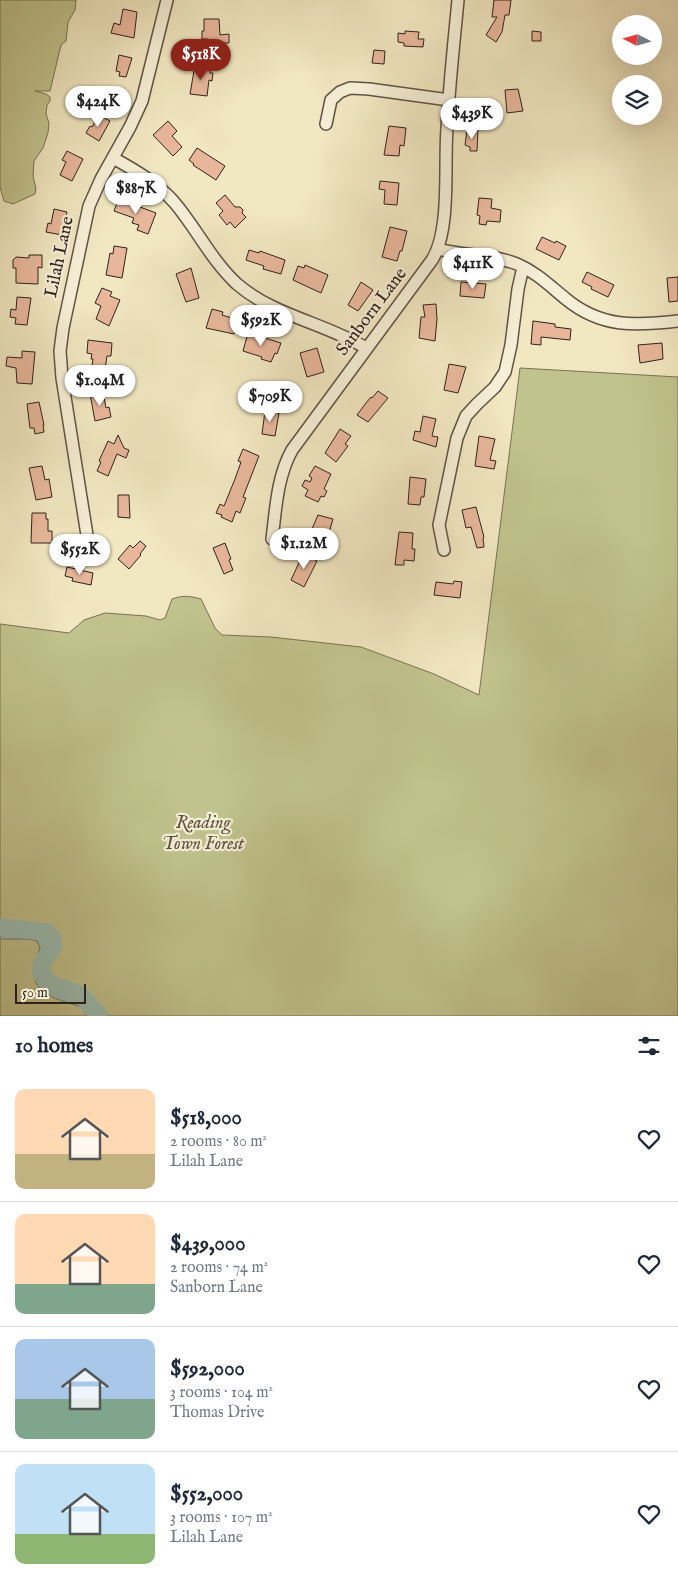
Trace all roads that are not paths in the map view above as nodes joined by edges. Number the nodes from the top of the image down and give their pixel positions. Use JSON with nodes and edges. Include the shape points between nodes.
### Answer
{"nodes":[{"id":1,"x":167,"y":0,"type":"edge"},
{"id":2,"x":458,"y":0,"type":"edge"},
{"id":3,"x":449,"y":100,"type":"junction"},
{"id":4,"x":326,"y":124,"type":"dead end"},
{"id":5,"x":113,"y":158,"type":"junction"},
{"id":6,"x":438,"y":249,"type":"junction"},
{"id":7,"x":523,"y":267,"type":"junction"},
{"id":8,"x":678,"y":321,"type":"edge"},
{"id":9,"x":366,"y":348,"type":"junction"},
{"id":10,"x":87,"y":535,"type":"dead end"},
{"id":11,"x":272,"y":539,"type":"dead end"},
{"id":12,"x":444,"y":550,"type":"dead end"}],
"edges":[{"from":1,"to":5,"type":"street","name":"Lilah Lane","via":[[146,91]]},
{"from":2,"to":3,"type":"street","name":"Sanborn Lane"},
{"from":3,"to":4,"type":"street","via":[[347,88],[332,100]]},
{"from":3,"to":6,"type":"street","name":"Sanborn Lane","via":[[443,224]]},
{"from":5,"to":9,"type":"street","via":[[149,180],[169,197],[220,266],[243,288],[275,308],[342,334]]},
{"from":5,"to":10,"type":"street","name":"Lilah Lane","via":[[89,206],[60,351]]},
{"from":6,"to":7,"type":"street"},
{"from":6,"to":9,"type":"street","name":"Sanborn Lane"},
{"from":7,"to":8,"type":"street","via":[[572,304],[599,318],[630,325]]},
{"from":7,"to":12,"type":"street","via":[[505,372],[466,416],[457,438],[439,525]]},
{"from":9,"to":11,"type":"street","name":"Sanborn Lane","via":[[287,458],[279,482]]}]}
